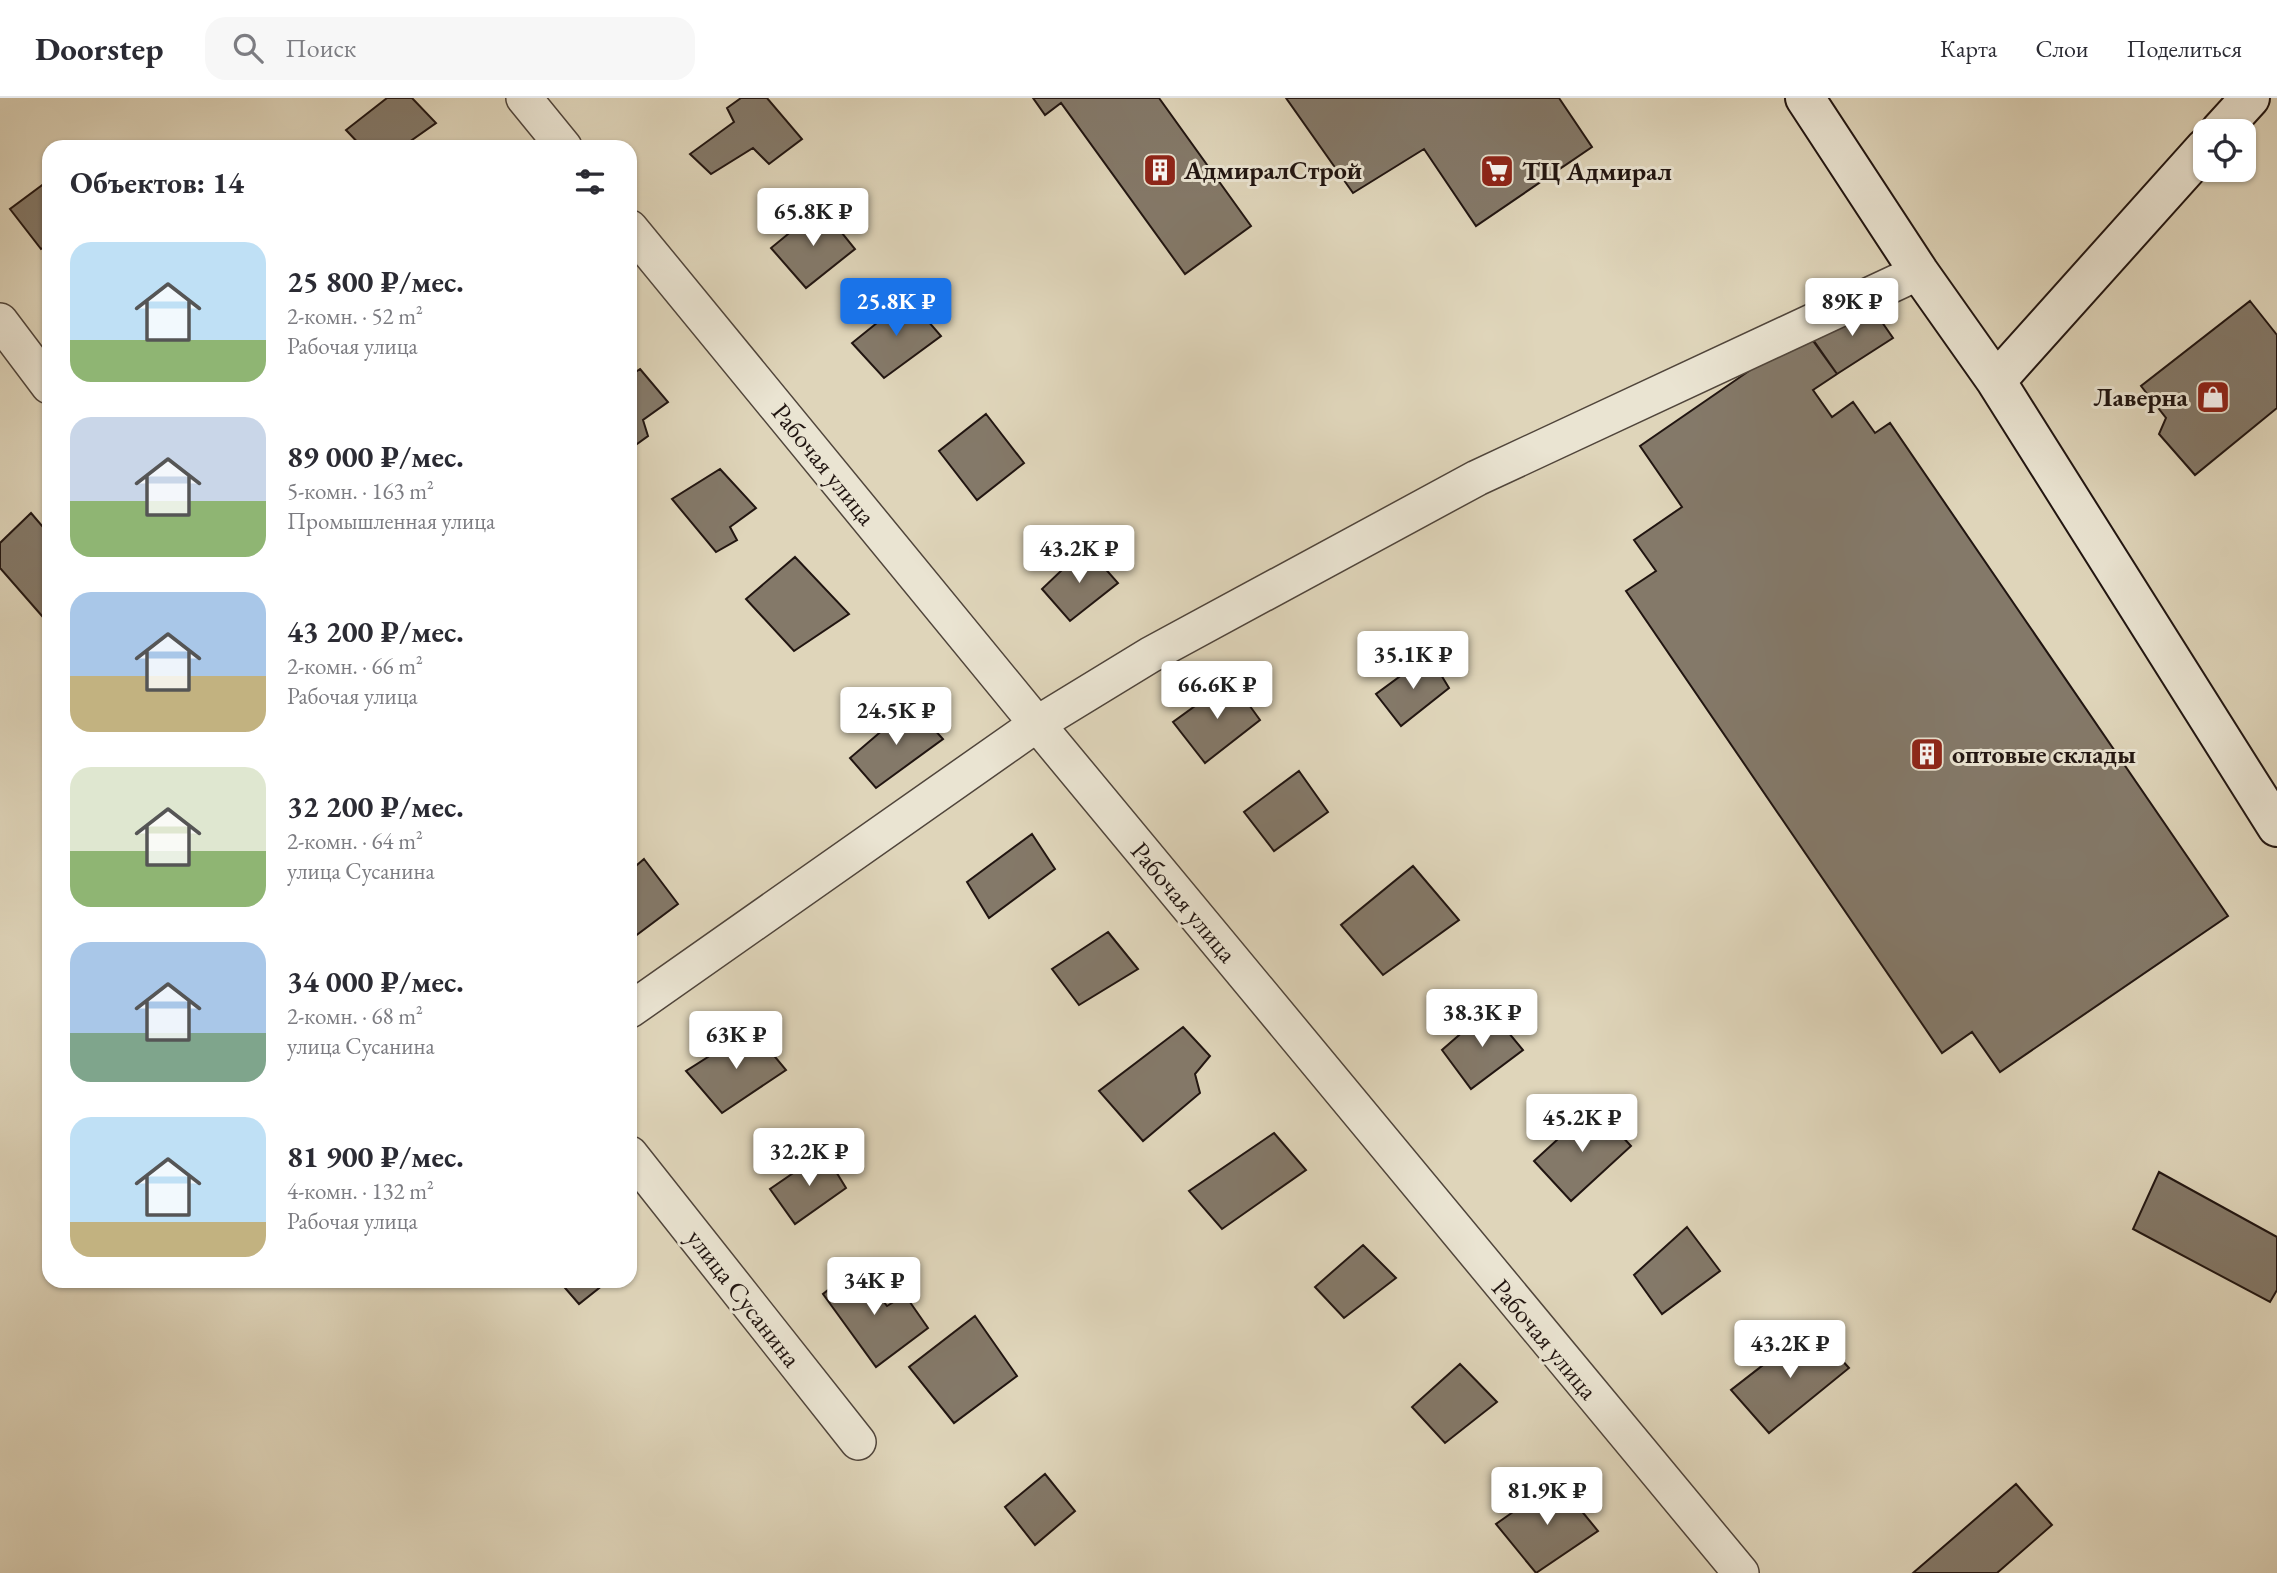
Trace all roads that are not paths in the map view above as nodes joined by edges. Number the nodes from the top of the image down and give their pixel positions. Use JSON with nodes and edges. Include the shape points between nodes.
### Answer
{"nodes":[{"id":1,"x":524,"y":98,"type":"edge"},
{"id":2,"x":1805,"y":98,"type":"edge"},
{"id":3,"x":2250,"y":98,"type":"edge"},
{"id":4,"x":2231,"y":119,"type":"edge"},
{"id":5,"x":558,"y":140,"type":"edge"},
{"id":6,"x":2193,"y":161,"type":"edge"},
{"id":7,"x":637,"y":237,"type":"edge"},
{"id":8,"x":1919,"y":272,"type":"junction"},
{"id":9,"x":0,"y":321,"type":"edge"},
{"id":10,"x":42,"y":377,"type":"edge"},
{"id":11,"x":1996,"y":381,"type":"junction"},
{"id":12,"x":1037,"y":724,"type":"junction"},
{"id":13,"x":2277,"y":827,"type":"edge"},
{"id":14,"x":637,"y":1005,"type":"edge"},
{"id":15,"x":637,"y":1163,"type":"edge"},
{"id":16,"x":858,"y":1442,"type":"dead end"},
{"id":17,"x":1741,"y":1573,"type":"edge"}],
"edges":[{"from":1,"to":5,"type":"street"},
{"from":2,"to":8,"type":"street"},
{"from":3,"to":4,"type":"street"},
{"from":6,"to":11,"type":"street"},
{"from":7,"to":12,"type":"street","name":"Рабочая улица"},
{"from":8,"to":11,"type":"street"},
{"from":8,"to":12,"type":"street","via":[[1477,478],[1150,655]]},
{"from":9,"to":10,"type":"street"},
{"from":11,"to":13,"type":"street"},
{"from":12,"to":14,"type":"street"},
{"from":12,"to":17,"type":"street","name":"Рабочая улица"},
{"from":15,"to":16,"type":"street","name":"улица Сусанина"}]}
